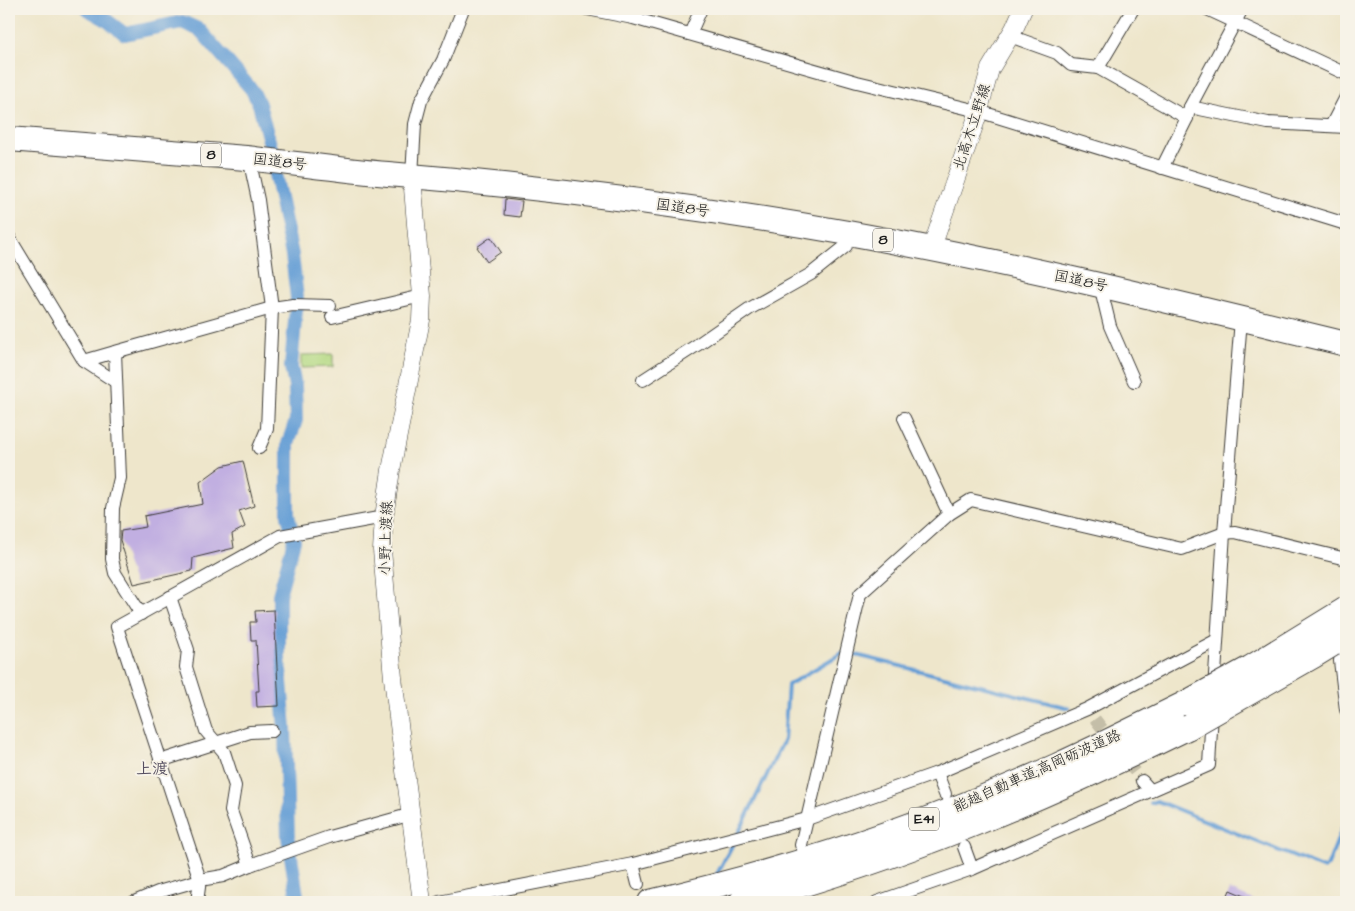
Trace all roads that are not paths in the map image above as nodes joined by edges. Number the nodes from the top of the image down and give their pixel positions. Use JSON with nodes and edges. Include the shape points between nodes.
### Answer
{"nodes":[{"id":1,"x":463,"y":9,"type":"edge"},
{"id":2,"x":587,"y":9,"type":"edge"},
{"id":3,"x":700,"y":9,"type":"edge"},
{"id":4,"x":1023,"y":9,"type":"edge"},
{"id":5,"x":1133,"y":9,"type":"edge"},
{"id":6,"x":1207,"y":9,"type":"edge"},
{"id":7,"x":1242,"y":9,"type":"edge"},
{"id":8,"x":1235,"y":22,"type":"junction"},
{"id":9,"x":690,"y":34,"type":"junction"},
{"id":10,"x":1010,"y":36,"type":"junction"},
{"id":11,"x":1098,"y":68,"type":"junction"},
{"id":12,"x":1346,"y":74,"type":"edge"},
{"id":13,"x":1346,"y":97,"type":"edge"},
{"id":14,"x":978,"y":111,"type":"junction"},
{"id":15,"x":1188,"y":113,"type":"junction"},
{"id":16,"x":1331,"y":126,"type":"junction"},
{"id":17,"x":1346,"y":127,"type":"edge"},
{"id":18,"x":9,"y":139,"type":"edge"},
{"id":19,"x":249,"y":158,"type":"junction"},
{"id":20,"x":1162,"y":168,"type":"junction"},
{"id":21,"x":412,"y":176,"type":"junction"},
{"id":22,"x":1346,"y":224,"type":"edge"},
{"id":23,"x":847,"y":233,"type":"junction"},
{"id":24,"x":9,"y":237,"type":"edge"},
{"id":25,"x":931,"y":250,"type":"junction"},
{"id":26,"x":1100,"y":285,"type":"junction"},
{"id":27,"x":422,"y":296,"type":"junction"},
{"id":28,"x":272,"y":308,"type":"junction"},
{"id":29,"x":1241,"y":319,"type":"junction"},
{"id":30,"x":1346,"y":344,"type":"edge"},
{"id":31,"x":115,"y":352,"type":"junction"},
{"id":32,"x":84,"y":361,"type":"junction"},
{"id":33,"x":643,"y":380,"type":"dead end"},
{"id":34,"x":1134,"y":381,"type":"dead end"},
{"id":35,"x":116,"y":382,"type":"junction"},
{"id":36,"x":904,"y":418,"type":"dead end"},
{"id":37,"x":259,"y":448,"type":"dead end"},
{"id":38,"x":949,"y":514,"type":"junction"},
{"id":39,"x":384,"y":517,"type":"junction"},
{"id":40,"x":1224,"y":533,"type":"junction"},
{"id":41,"x":1346,"y":559,"type":"edge"},
{"id":42,"x":170,"y":597,"type":"junction"},
{"id":43,"x":1346,"y":611,"type":"edge"},
{"id":44,"x":141,"y":614,"type":"junction"},
{"id":45,"x":1346,"y":636,"type":"edge"},
{"id":46,"x":1217,"y":640,"type":"junction"},
{"id":47,"x":1346,"y":710,"type":"edge"},
{"id":48,"x":272,"y":731,"type":"dead end"},
{"id":49,"x":216,"y":742,"type":"junction"},
{"id":50,"x":160,"y":761,"type":"junction"},
{"id":51,"x":937,"y":773,"type":"junction"},
{"id":52,"x":945,"y":794,"type":"dead end"},
{"id":53,"x":412,"y":814,"type":"junction"},
{"id":54,"x":807,"y":819,"type":"junction"},
{"id":55,"x":801,"y":845,"type":"dead end"},
{"id":56,"x":964,"y":847,"type":"dead end"},
{"id":57,"x":633,"y":864,"type":"junction"},
{"id":58,"x":250,"y":865,"type":"junction"},
{"id":59,"x":972,"y":869,"type":"junction"},
{"id":60,"x":200,"y":880,"type":"junction"},
{"id":61,"x":644,"y":893,"type":"edge"},
{"id":62,"x":134,"y":902,"type":"edge"},
{"id":63,"x":197,"y":902,"type":"edge"},
{"id":64,"x":422,"y":902,"type":"edge"},
{"id":65,"x":439,"y":902,"type":"edge"},
{"id":66,"x":741,"y":902,"type":"edge"},
{"id":67,"x":877,"y":902,"type":"edge"}],
"edges":[{"from":1,"to":21,"type":"street","via":[[443,60],[421,101],[415,124]]},
{"from":2,"to":9,"type":"street"},
{"from":3,"to":9,"type":"street"},
{"from":4,"to":10,"type":"main road","name":"北高木立野線"},
{"from":5,"to":11,"type":"street"},
{"from":6,"to":8,"type":"street"},
{"from":7,"to":8,"type":"street"},
{"from":8,"to":12,"type":"street"},
{"from":8,"to":15,"type":"street"},
{"from":9,"to":14,"type":"street","via":[[857,82]]},
{"from":10,"to":11,"type":"street","via":[[1057,53],[1071,65]]},
{"from":10,"to":14,"type":"main road","name":"北高木立野線","via":[[990,69]]},
{"from":11,"to":15,"type":"street"},
{"from":13,"to":16,"type":"street"},
{"from":14,"to":20,"type":"street"},
{"from":14,"to":25,"type":"main road","name":"北高木立野線"},
{"from":15,"to":16,"type":"street","via":[[1268,123]]},
{"from":15,"to":20,"type":"street"},
{"from":16,"to":17,"type":"street"},
{"from":18,"to":19,"type":"highway","name":"国道8号","number":"8"},
{"from":19,"to":21,"type":"highway","name":"国道8号","number":"8"},
{"from":19,"to":28,"type":"street","via":[[258,200]]},
{"from":20,"to":22,"type":"street"},
{"from":21,"to":23,"type":"highway","name":"国道8号","number":"8","via":[[550,190]]},
{"from":21,"to":27,"type":"main road","name":"小野上渡線"},
{"from":23,"to":25,"type":"highway","name":"国道8号","number":"8"},
{"from":23,"to":33,"type":"street","via":[[846,246],[811,274],[749,309]]},
{"from":24,"to":32,"type":"street"},
{"from":25,"to":26,"type":"highway","name":"国道8号","number":"8"},
{"from":26,"to":29,"type":"highway","name":"国道8号","number":"8"},
{"from":26,"to":34,"type":"street","via":[[1110,326]]},
{"from":27,"to":28,"type":"street","via":[[331,312],[296,305]]},
{"from":27,"to":39,"type":"main road","name":"小野上渡線","via":[[421,320]]},
{"from":28,"to":31,"type":"street"},
{"from":28,"to":37,"type":"street","via":[[267,429]]},
{"from":29,"to":30,"type":"highway","name":"国道8号","number":"8"},
{"from":29,"to":40,"type":"street"},
{"from":31,"to":32,"type":"street"},
{"from":31,"to":35,"type":"street"},
{"from":32,"to":35,"type":"street"},
{"from":35,"to":44,"type":"street","via":[[120,478],[113,508],[112,559],[114,573]]},
{"from":36,"to":38,"type":"street"},
{"from":38,"to":40,"type":"street","via":[[971,500],[1182,549]]},
{"from":38,"to":54,"type":"street","via":[[860,594]]},
{"from":39,"to":42,"type":"street","via":[[280,536]]},
{"from":39,"to":53,"type":"main road","name":"小野上渡線","via":[[383,573],[393,678]]},
{"from":40,"to":41,"type":"street","via":[[1235,532]]},
{"from":40,"to":46,"type":"street"},
{"from":42,"to":44,"type":"street"},
{"from":42,"to":49,"type":"street","via":[[188,650],[186,667],[206,731]]},
{"from":43,"to":47,"type":"street","via":[[1340,661]]},
{"from":43,"to":61,"type":"highway","name":"能越自動車道;高岡砺波道路","number":"E41","bridge":true,"via":[[1186,703],[984,796],[838,850],[686,894]]},
{"from":44,"to":50,"type":"street","via":[[118,627]]},
{"from":45,"to":66,"type":"highway","name":"能越自動車道;高岡砺波道路","number":"E41","bridge":true,"via":[[1189,727],[1060,789],[845,872]]},
{"from":46,"to":51,"type":"street","via":[[1091,714]]},
{"from":46,"to":59,"type":"street","via":[[1209,764],[1146,786]]},
{"from":48,"to":49,"type":"street","via":[[250,732]]},
{"from":49,"to":50,"type":"street"},
{"from":49,"to":58,"type":"street","via":[[224,752],[235,786],[232,811]]},
{"from":50,"to":60,"type":"street"},
{"from":51,"to":52,"type":"street"},
{"from":51,"to":54,"type":"street"},
{"from":53,"to":58,"type":"street","via":[[329,837]]},
{"from":53,"to":64,"type":"main road","name":"小野上渡線"},
{"from":54,"to":55,"type":"street"},
{"from":54,"to":57,"type":"street"},
{"from":56,"to":59,"type":"street"},
{"from":57,"to":61,"type":"street"},
{"from":57,"to":65,"type":"street"},
{"from":58,"to":60,"type":"street","via":[[223,876]]},
{"from":59,"to":67,"type":"street"},
{"from":60,"to":62,"type":"street"},
{"from":60,"to":63,"type":"street"}]}
